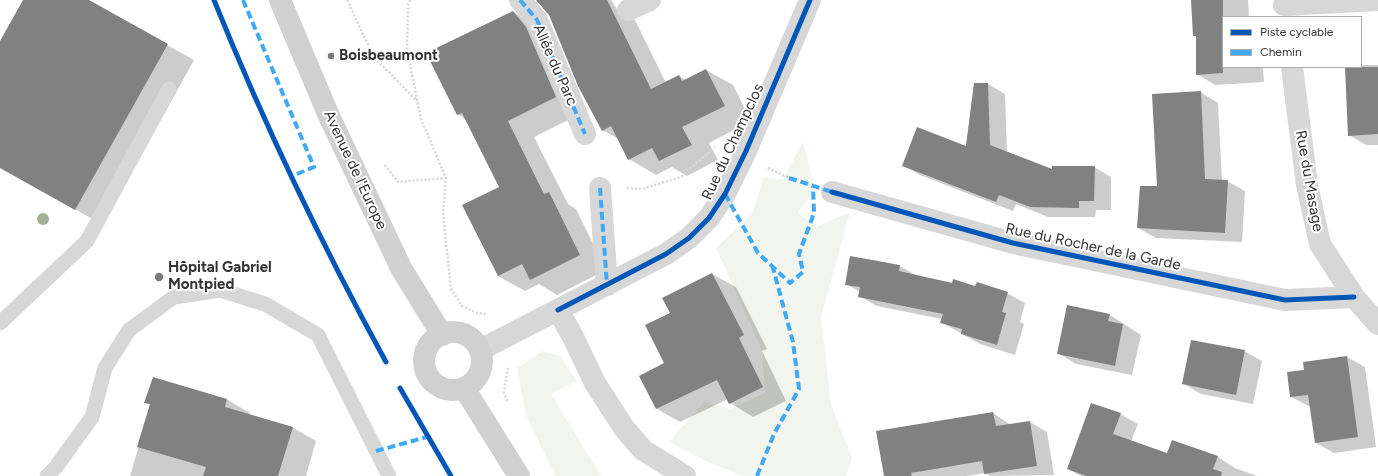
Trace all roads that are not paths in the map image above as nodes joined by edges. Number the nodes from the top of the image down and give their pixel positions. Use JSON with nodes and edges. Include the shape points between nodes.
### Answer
{"nodes":[{"id":1,"x":280,"y":0,"type":"edge"},
{"id":2,"x":520,"y":0,"type":"edge"},
{"id":3,"x":650,"y":0,"type":"edge"},
{"id":4,"x":1378,"y":0,"type":"edge"},
{"id":5,"x":808,"y":1,"type":"edge"},
{"id":6,"x":1284,"y":7,"type":"edge"},
{"id":7,"x":628,"y":10,"type":"dead end"},
{"id":8,"x":1292,"y":68,"type":"edge"},
{"id":9,"x":169,"y":89,"type":"dead end"},
{"id":10,"x":585,"y":134,"type":"dead end"},
{"id":11,"x":600,"y":188,"type":"road end"},
{"id":12,"x":832,"y":192,"type":"dead end"},
{"id":13,"x":607,"y":284,"type":"junction"},
{"id":14,"x":1354,"y":297,"type":"junction"},
{"id":15,"x":558,"y":310,"type":"junction"},
{"id":16,"x":0,"y":323,"type":"edge"},
{"id":17,"x":1378,"y":324,"type":"edge"},
{"id":18,"x":442,"y":335,"type":"junction"},
{"id":19,"x":480,"y":350,"type":"junction"},
{"id":20,"x":464,"y":388,"type":"junction"},
{"id":21,"x":47,"y":476,"type":"edge"},
{"id":22,"x":388,"y":476,"type":"edge"},
{"id":23,"x":519,"y":476,"type":"edge"},
{"id":24,"x":685,"y":476,"type":"edge"}],
"edges":[{"from":1,"to":18,"type":"main road","name":"Avenue de l'Europe","via":[[329,116],[397,261]]},
{"from":2,"to":10,"type":"street","name":"Allée du Parc","via":[[537,20]]},
{"from":3,"to":7,"type":"street"},
{"from":4,"to":6,"type":"street"},
{"from":5,"to":13,"type":"street","name":"Rue du Champclos","via":[[746,151],[725,194],[709,218],[689,238],[666,254]]},
{"from":8,"to":14,"type":"street","name":"Rue du Masage","via":[[1307,185],[1320,244]]},
{"from":9,"to":16,"type":"lane","via":[[87,241]]},
{"from":11,"to":13,"type":"street"},
{"from":12,"to":14,"type":"street","name":"Rue du Rocher de la Garde","via":[[1013,244],[1285,300]]},
{"from":13,"to":15,"type":"street","name":"Rue du Champclos"},
{"from":14,"to":17,"type":"street","name":"Rue du Masage"},
{"from":15,"to":19,"type":"street","name":"Rue du Champclos"},
{"from":15,"to":24,"type":"street","via":[[595,383],[624,428],[643,450]]},
{"from":18,"to":19,"type":"main road","via":[[455,333],[468,336]]},
{"from":18,"to":20,"type":"main road","via":[[428,347],[425,360],[427,374],[432,381],[447,390]]},
{"from":19,"to":20,"type":"main road","via":[[482,359],[478,376]]},
{"from":20,"to":23,"type":"main road"},
{"from":21,"to":22,"type":"lane","via":[[92,417],[105,368],[129,330],[174,298],[220,290],[265,304],[318,335]]}]}
